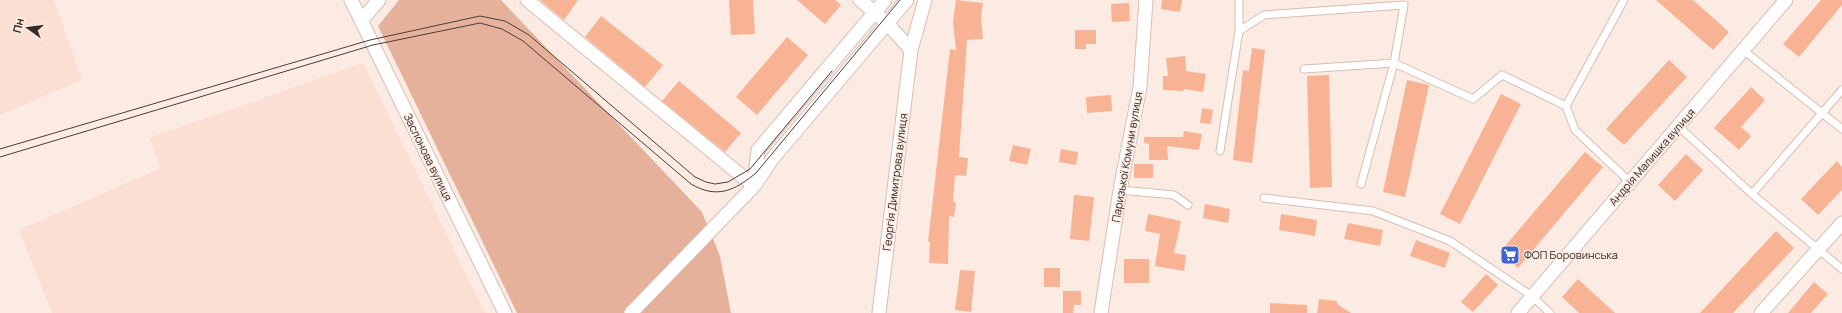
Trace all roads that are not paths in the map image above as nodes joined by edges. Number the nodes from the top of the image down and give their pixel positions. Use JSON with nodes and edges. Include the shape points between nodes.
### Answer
{"nodes":[{"id":1,"x":351,"y":0,"type":"edge"},
{"id":2,"x":379,"y":0,"type":"edge"},
{"id":3,"x":527,"y":0,"type":"edge"},
{"id":4,"x":860,"y":0,"type":"edge"},
{"id":5,"x":886,"y":0,"type":"edge"},
{"id":6,"x":908,"y":0,"type":"edge"},
{"id":7,"x":925,"y":0,"type":"edge"},
{"id":8,"x":1146,"y":0,"type":"edge"},
{"id":9,"x":1239,"y":0,"type":"edge"},
{"id":10,"x":1624,"y":0,"type":"edge"},
{"id":11,"x":1786,"y":0,"type":"edge"},
{"id":12,"x":1404,"y":2,"type":"edge"},
{"id":13,"x":875,"y":12,"type":"junction"},
{"id":14,"x":361,"y":20,"type":"junction"},
{"id":15,"x":888,"y":23,"type":"junction"},
{"id":16,"x":1239,"y":32,"type":"junction"},
{"id":17,"x":911,"y":50,"type":"junction"},
{"id":18,"x":1743,"y":50,"type":"junction"},
{"id":19,"x":1394,"y":63,"type":"junction"},
{"id":20,"x":1304,"y":69,"type":"dead end"},
{"id":21,"x":1842,"y":90,"type":"edge"},
{"id":22,"x":1566,"y":106,"type":"junction"},
{"id":23,"x":1822,"y":112,"type":"junction"},
{"id":24,"x":1678,"y":126,"type":"junction"},
{"id":25,"x":1842,"y":129,"type":"edge"},
{"id":26,"x":1220,"y":151,"type":"dead end"},
{"id":27,"x":1630,"y":182,"type":"junction"},
{"id":28,"x":1361,"y":184,"type":"dead end"},
{"id":29,"x":754,"y":186,"type":"junction"},
{"id":30,"x":1120,"y":190,"type":"junction"},
{"id":31,"x":1752,"y":194,"type":"junction"},
{"id":32,"x":1264,"y":198,"type":"dead end"},
{"id":33,"x":1188,"y":205,"type":"dead end"},
{"id":34,"x":1842,"y":223,"type":"edge"},
{"id":35,"x":1819,"y":250,"type":"junction"},
{"id":36,"x":1842,"y":269,"type":"edge"},
{"id":37,"x":1532,"y":296,"type":"junction"},
{"id":38,"x":505,"y":313,"type":"edge"},
{"id":39,"x":631,"y":313,"type":"edge"},
{"id":40,"x":879,"y":313,"type":"edge"},
{"id":41,"x":1101,"y":313,"type":"edge"},
{"id":42,"x":1518,"y":313,"type":"edge"},
{"id":43,"x":1550,"y":313,"type":"edge"},
{"id":44,"x":1761,"y":313,"type":"edge"}],
"edges":[{"from":1,"to":14,"type":"street","name":"Заслонова вулиця"},
{"from":2,"to":14,"type":"street"},
{"from":3,"to":29,"type":"street"},
{"from":4,"to":13,"type":"street"},
{"from":5,"to":13,"type":"street"},
{"from":6,"to":15,"type":"street"},
{"from":7,"to":17,"type":"street","name":"Георгія Димитрова вулиця"},
{"from":8,"to":30,"type":"street","name":"Паризької Комуни вулиця","via":[[1140,87]]},
{"from":9,"to":16,"type":"lane"},
{"from":10,"to":22,"type":"lane"},
{"from":11,"to":18,"type":"street","name":"Андрія Малишка вулиця"},
{"from":12,"to":16,"type":"lane","via":[[1264,15]]},
{"from":12,"to":19,"type":"lane"},
{"from":13,"to":15,"type":"street"},
{"from":13,"to":29,"type":"street","via":[[758,150]]},
{"from":14,"to":38,"type":"street","name":"Заслонова вулиця"},
{"from":15,"to":17,"type":"street"},
{"from":15,"to":29,"type":"street","via":[[772,158]]},
{"from":16,"to":26,"type":"lane"},
{"from":17,"to":40,"type":"street","name":"Георгія Димитрова вулиця"},
{"from":18,"to":23,"type":"lane"},
{"from":18,"to":24,"type":"street","name":"Андрія Малишка вулиця"},
{"from":19,"to":20,"type":"lane"},
{"from":19,"to":22,"type":"lane","via":[[1473,99],[1502,75]]},
{"from":19,"to":28,"type":"lane"},
{"from":21,"to":23,"type":"lane"},
{"from":22,"to":27,"type":"lane","via":[[1575,130]]},
{"from":23,"to":25,"type":"lane"},
{"from":23,"to":31,"type":"lane"},
{"from":24,"to":27,"type":"street","name":"Андрія Малишка вулиця"},
{"from":24,"to":31,"type":"lane"},
{"from":27,"to":37,"type":"street","name":"Андрія Малишка вулиця"},
{"from":29,"to":39,"type":"street"},
{"from":30,"to":33,"type":"lane","via":[[1174,195]]},
{"from":30,"to":41,"type":"street","name":"Паризької Комуни вулиця"},
{"from":31,"to":35,"type":"lane"},
{"from":32,"to":37,"type":"lane","via":[[1373,211],[1450,241]]},
{"from":34,"to":35,"type":"street"},
{"from":35,"to":36,"type":"lane"},
{"from":35,"to":44,"type":"street"},
{"from":37,"to":42,"type":"street","name":"Андрія Малишка вулиця"},
{"from":37,"to":43,"type":"lane"}]}
